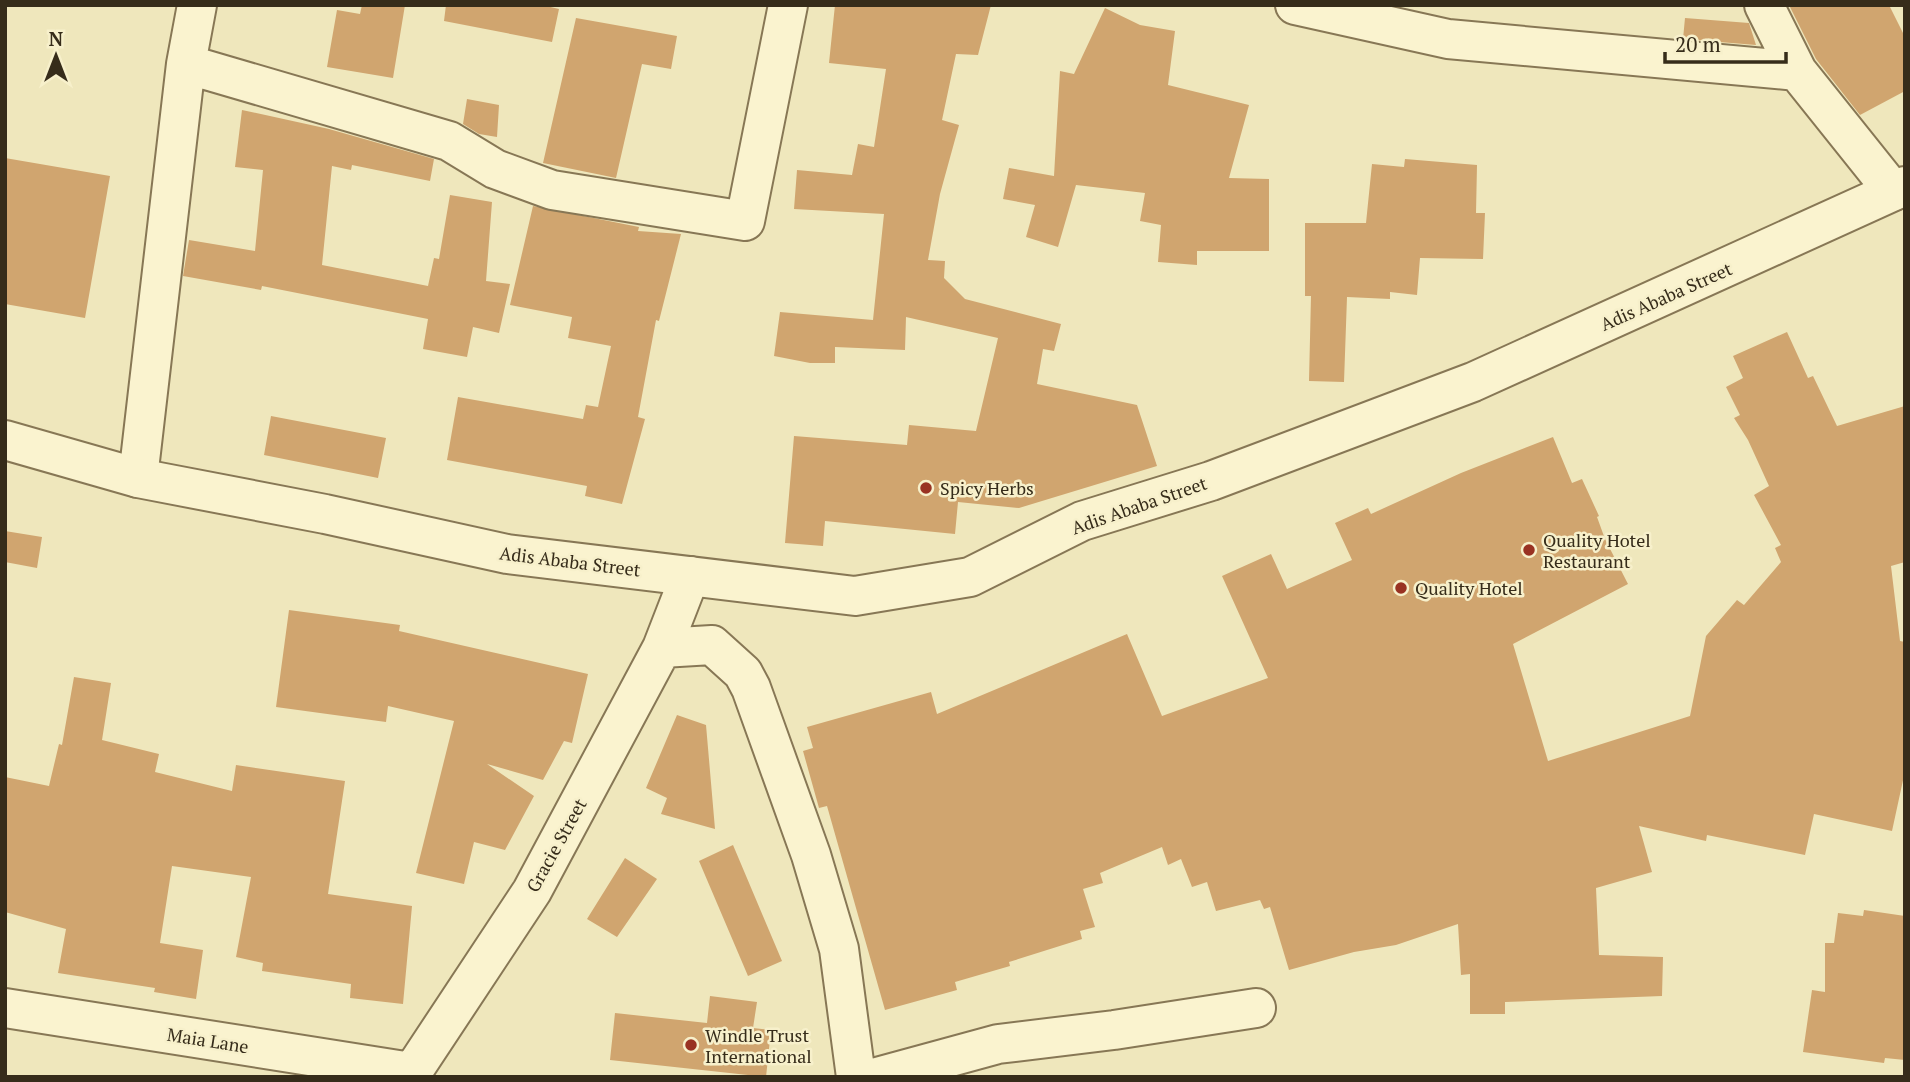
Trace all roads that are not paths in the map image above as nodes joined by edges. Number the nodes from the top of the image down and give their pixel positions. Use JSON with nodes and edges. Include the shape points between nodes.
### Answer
{"nodes":[{"id":1,"x":197,"y":5,"type":"edge"},
{"id":2,"x":788,"y":5,"type":"edge"},
{"id":3,"x":1298,"y":5,"type":"edge"},
{"id":4,"x":1764,"y":5,"type":"edge"},
{"id":5,"x":186,"y":64,"type":"junction"},
{"id":6,"x":1797,"y":71,"type":"junction"},
{"id":7,"x":1899,"y":189,"type":"edge"},
{"id":8,"x":5,"y":440,"type":"edge"},
{"id":9,"x":138,"y":478,"type":"junction"},
{"id":10,"x":690,"y":576,"type":"junction"},
{"id":11,"x":662,"y":648,"type":"junction"},
{"id":12,"x":5,"y":1008,"type":"edge"},
{"id":13,"x":1256,"y":1008,"type":"dead end"},
{"id":14,"x":410,"y":1074,"type":"edge"},
{"id":15,"x":856,"y":1077,"type":"edge"},
{"id":16,"x":877,"y":1077,"type":"edge"}],
"edges":[{"from":1,"to":5,"type":"street"},
{"from":2,"to":5,"type":"street","via":[[745,221],[552,190],[495,169],[449,141]]},
{"from":3,"to":6,"type":"street","via":[[1448,39]]},
{"from":4,"to":6,"type":"street"},
{"from":5,"to":9,"type":"street"},
{"from":6,"to":7,"type":"street"},
{"from":7,"to":10,"type":"street","name":"Adis Ababa Street","via":[[1473,382],[1211,481],[1082,521],[970,577],[855,596]]},
{"from":8,"to":9,"type":"street","name":"Adis Ababa Street"},
{"from":9,"to":10,"type":"street","name":"Adis Ababa Street","via":[[508,554]]},
{"from":10,"to":11,"type":"street","name":"Gracie Street"},
{"from":11,"to":14,"type":"street","name":"Gracie Street","via":[[532,891]]},
{"from":11,"to":15,"type":"street","via":[[712,645],[743,673],[751,688],[811,855],[839,950]]},
{"from":12,"to":14,"type":"street","name":"Maia Lane"},
{"from":13,"to":16,"type":"street","via":[[998,1044]]}]}
